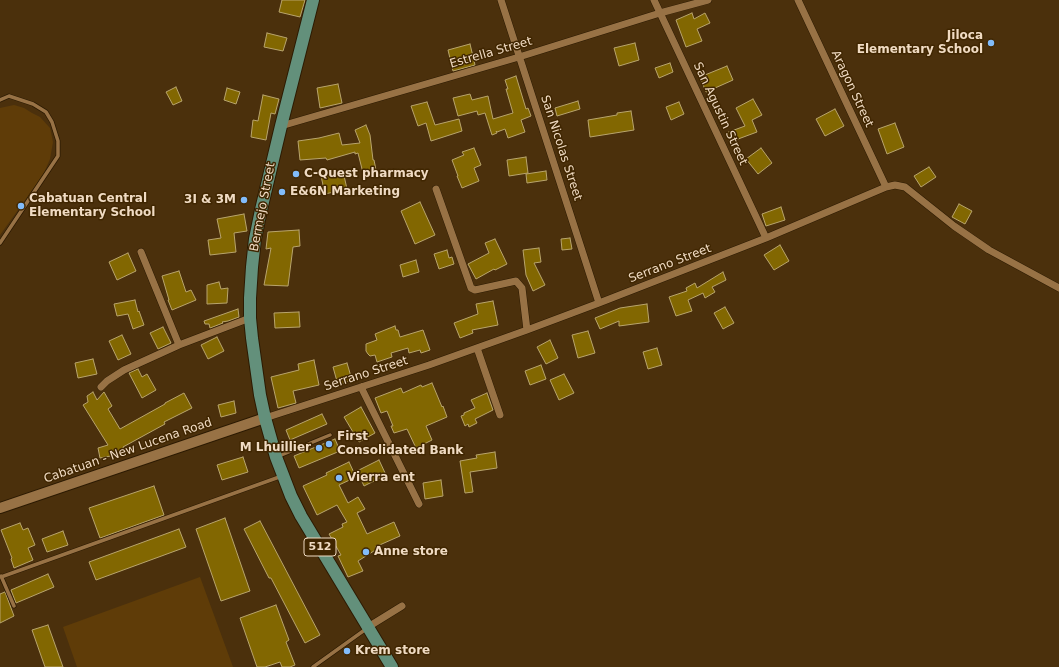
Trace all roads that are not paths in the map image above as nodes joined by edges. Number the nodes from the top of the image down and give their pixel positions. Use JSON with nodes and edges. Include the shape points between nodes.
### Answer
{"nodes":[{"id":1,"x":313,"y":0,"type":"edge"},
{"id":2,"x":501,"y":0,"type":"edge"},
{"id":3,"x":654,"y":0,"type":"edge"},
{"id":4,"x":708,"y":0,"type":"edge"},
{"id":5,"x":798,"y":0,"type":"edge"},
{"id":6,"x":660,"y":13,"type":"junction"},
{"id":7,"x":519,"y":57,"type":"junction"},
{"id":8,"x":0,"y":100,"type":"edge"},
{"id":9,"x":281,"y":126,"type":"junction"},
{"id":10,"x":886,"y":187,"type":"junction"},
{"id":11,"x":436,"y":189,"type":"dead end"},
{"id":12,"x":766,"y":238,"type":"junction"},
{"id":13,"x":0,"y":243,"type":"edge"},
{"id":14,"x":141,"y":252,"type":"dead end"},
{"id":15,"x":1059,"y":288,"type":"edge"},
{"id":16,"x":599,"y":303,"type":"junction"},
{"id":17,"x":250,"y":318,"type":"junction"},
{"id":18,"x":527,"y":330,"type":"junction"},
{"id":19,"x":179,"y":345,"type":"junction"},
{"id":20,"x":477,"y":348,"type":"junction"},
{"id":21,"x":101,"y":387,"type":"dead end"},
{"id":22,"x":361,"y":387,"type":"junction"},
{"id":23,"x":500,"y":415,"type":"dead end"},
{"id":24,"x":265,"y":418,"type":"junction"},
{"id":25,"x":330,"y":435,"type":"dead end"},
{"id":26,"x":276,"y":457,"type":"junction"},
{"id":27,"x":283,"y":476,"type":"junction"},
{"id":28,"x":419,"y":504,"type":"dead end"},
{"id":29,"x":0,"y":508,"type":"edge"},
{"id":30,"x":1,"y":576,"type":"edge"},
{"id":31,"x":14,"y":606,"type":"dead end"},
{"id":32,"x":402,"y":606,"type":"dead end"},
{"id":33,"x":368,"y":627,"type":"junction"},
{"id":34,"x":313,"y":667,"type":"edge"},
{"id":35,"x":392,"y":667,"type":"edge"}],
"edges":[{"from":1,"to":9,"type":"main road","name":"Bermejo Street","number":"512"},
{"from":2,"to":7,"type":"street","name":"San Nicolas Street"},
{"from":3,"to":6,"type":"street","name":"San Agustin Street"},
{"from":4,"to":6,"type":"street","name":"Estrella Street"},
{"from":5,"to":10,"type":"street","name":"Aragon Street"},
{"from":6,"to":7,"type":"street","name":"Estrella Street"},
{"from":6,"to":12,"type":"street","name":"San Agustin Street"},
{"from":7,"to":9,"type":"street","name":"Estrella Street"},
{"from":7,"to":16,"type":"street","name":"San Nicolas Street"},
{"from":8,"to":13,"type":"lane","via":[[9,96],[34,104],[46,112],[58,140],[58,156]]},
{"from":9,"to":17,"type":"main road","name":"Bermejo Street","number":"512","via":[[255,239]]},
{"from":10,"to":12,"type":"street","name":"Serrano Street"},
{"from":10,"to":15,"type":"street","name":"Serrano Street","via":[[905,187],[989,250]]},
{"from":11,"to":18,"type":"street","via":[[471,288],[475,290],[516,281],[522,288]]},
{"from":12,"to":16,"type":"street","name":"Serrano Street"},
{"from":14,"to":19,"type":"street"},
{"from":16,"to":18,"type":"street","name":"Serrano Street"},
{"from":17,"to":19,"type":"street"},
{"from":17,"to":24,"type":"main road","name":"Bermejo Street","number":"512","via":[[255,365]]},
{"from":18,"to":20,"type":"street","name":"Serrano Street"},
{"from":19,"to":21,"type":"street","via":[[124,370]]},
{"from":20,"to":22,"type":"street","name":"Serrano Street"},
{"from":20,"to":23,"type":"street"},
{"from":22,"to":24,"type":"street","name":"Serrano Street"},
{"from":22,"to":28,"type":"street"},
{"from":24,"to":26,"type":"main road","number":"512"},
{"from":24,"to":29,"type":"main road","name":"Cabatuan - New Lucena Road"},
{"from":25,"to":26,"type":"lane"},
{"from":26,"to":27,"type":"main road","number":"512"},
{"from":27,"to":30,"type":"lane"},
{"from":27,"to":33,"type":"main road","number":"512","via":[[301,516]]},
{"from":30,"to":31,"type":"lane"},
{"from":32,"to":33,"type":"street"},
{"from":33,"to":34,"type":"lane"},
{"from":33,"to":35,"type":"main road","number":"512"}]}
